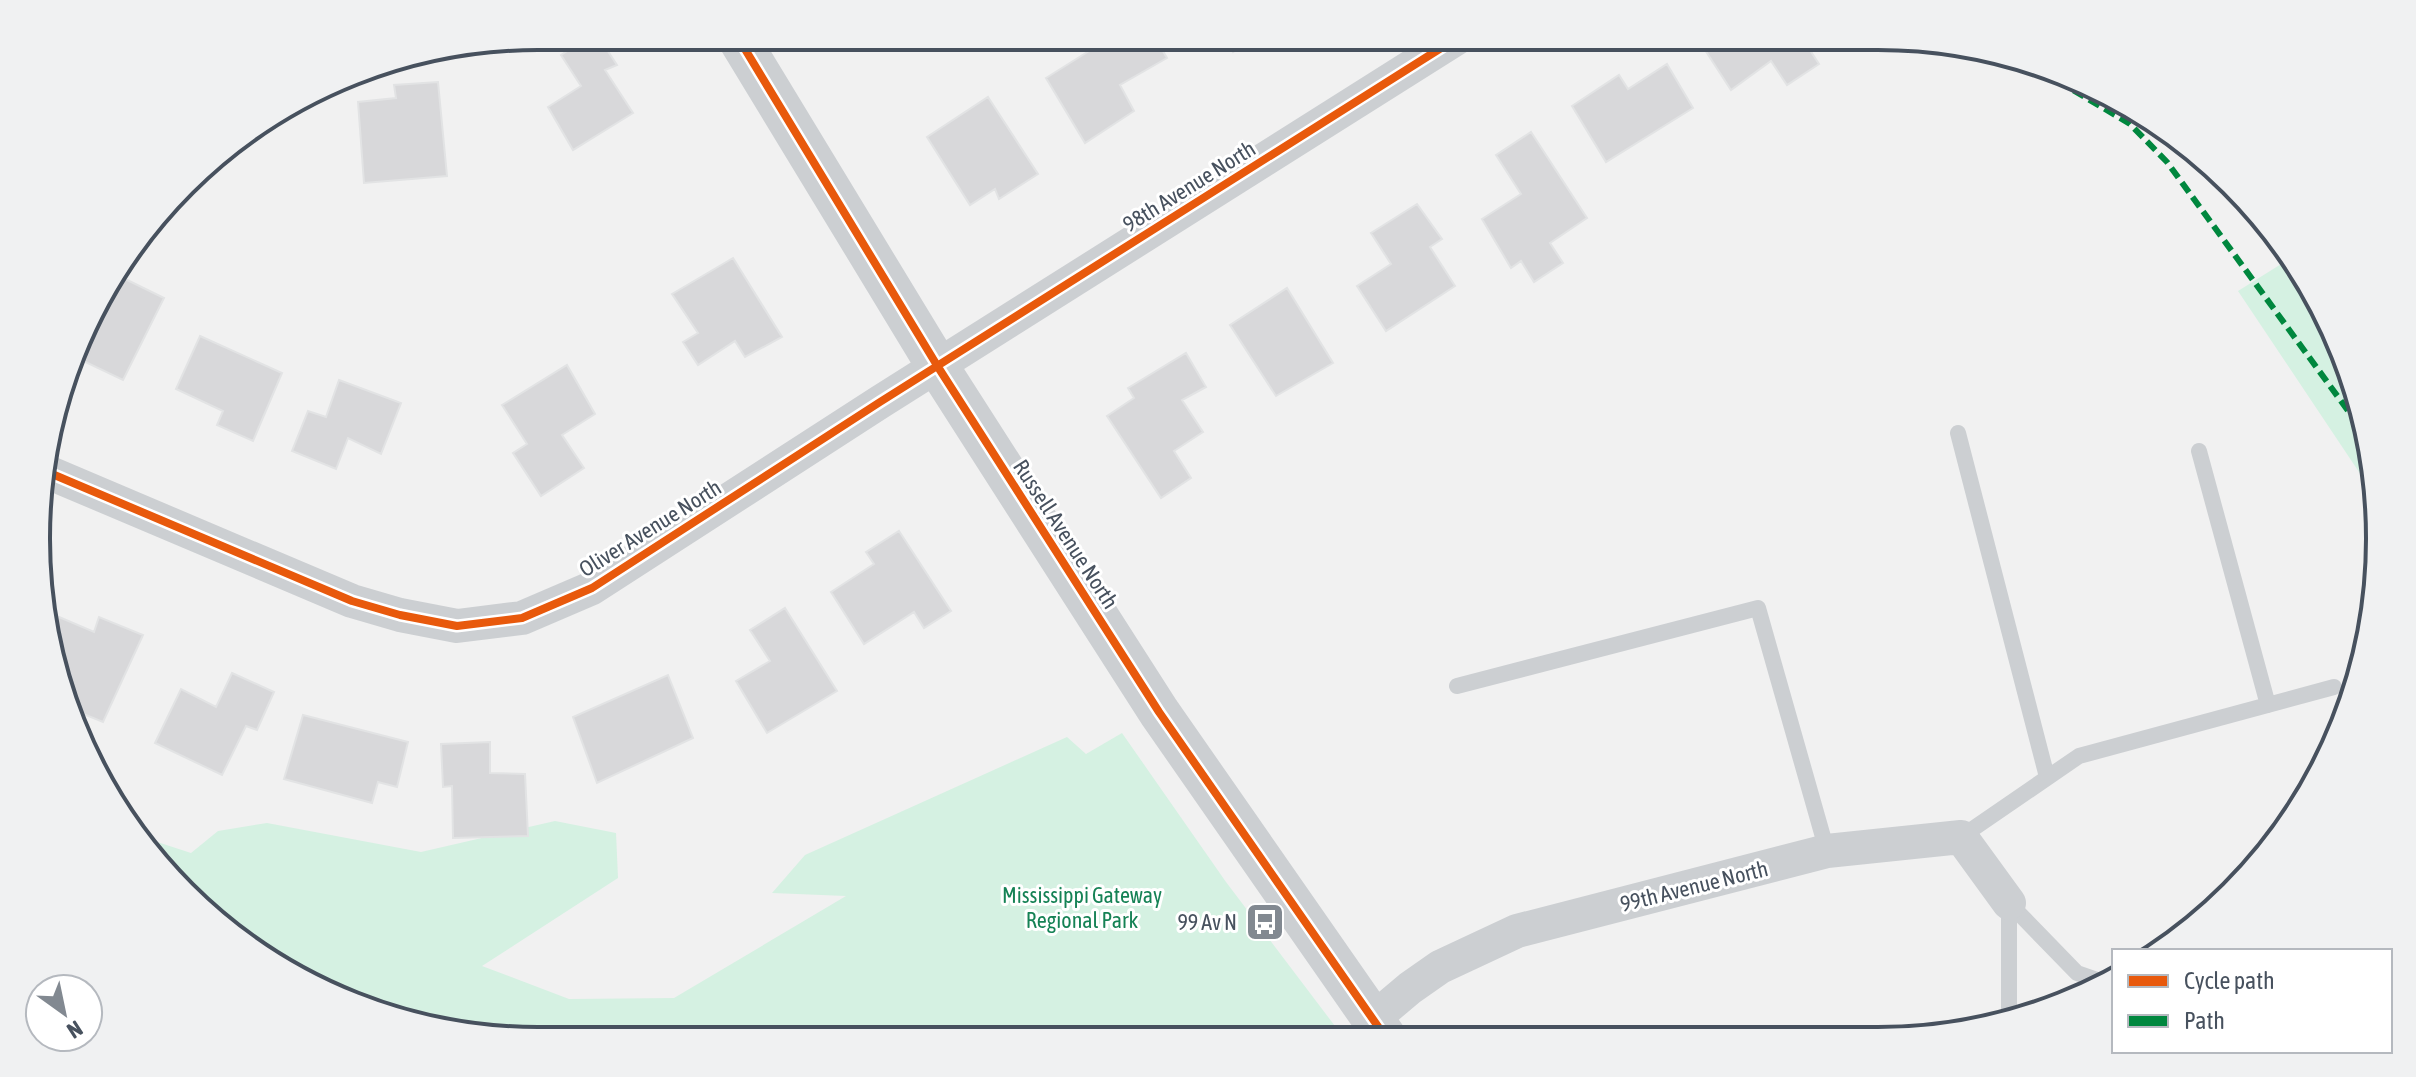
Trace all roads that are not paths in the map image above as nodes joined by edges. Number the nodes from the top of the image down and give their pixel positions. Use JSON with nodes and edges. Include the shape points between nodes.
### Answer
{"nodes":[{"id":1,"x":746,"y":50,"type":"edge"},
{"id":2,"x":1438,"y":50,"type":"edge"},
{"id":3,"x":938,"y":367,"type":"junction"},
{"id":4,"x":1958,"y":433,"type":"dead end"},
{"id":5,"x":2199,"y":451,"type":"dead end"},
{"id":6,"x":54,"y":475,"type":"edge"},
{"id":7,"x":1457,"y":686,"type":"dead end"},
{"id":8,"x":2334,"y":687,"type":"dead end"},
{"id":9,"x":2268,"y":705,"type":"junction"},
{"id":10,"x":2047,"y":777,"type":"junction"},
{"id":11,"x":1961,"y":837,"type":"junction"},
{"id":12,"x":1827,"y":851,"type":"junction"},
{"id":13,"x":2009,"y":903,"type":"junction"},
{"id":14,"x":2092,"y":978,"type":"edge"},
{"id":15,"x":2009,"y":1009,"type":"edge"},
{"id":16,"x":1378,"y":1027,"type":"edge"},
{"id":17,"x":1381,"y":1027,"type":"edge"}],
"edges":[{"from":1,"to":3,"type":"street","name":"Russell Avenue North"},
{"from":2,"to":3,"type":"street","name":"98th Avenue North"},
{"from":3,"to":6,"type":"street","name":"Oliver Avenue North","via":[[592,588],[522,618],[457,626],[352,601]]},
{"from":3,"to":16,"type":"street","name":"Russell Avenue North","via":[[1159,712]]},
{"from":4,"to":10,"type":"lane"},
{"from":5,"to":9,"type":"lane"},
{"from":7,"to":12,"type":"lane","via":[[1758,608]]},
{"from":8,"to":9,"type":"lane"},
{"from":9,"to":10,"type":"lane","via":[[2079,756]]},
{"from":10,"to":11,"type":"lane"},
{"from":11,"to":12,"type":"street","name":"99th Avenue North"},
{"from":11,"to":13,"type":"street"},
{"from":12,"to":17,"type":"street","name":"99th Avenue North","via":[[1517,931],[1440,967],[1410,988]]},
{"from":13,"to":14,"type":"lane","via":[[2077,973]]},
{"from":13,"to":15,"type":"lane"}]}
